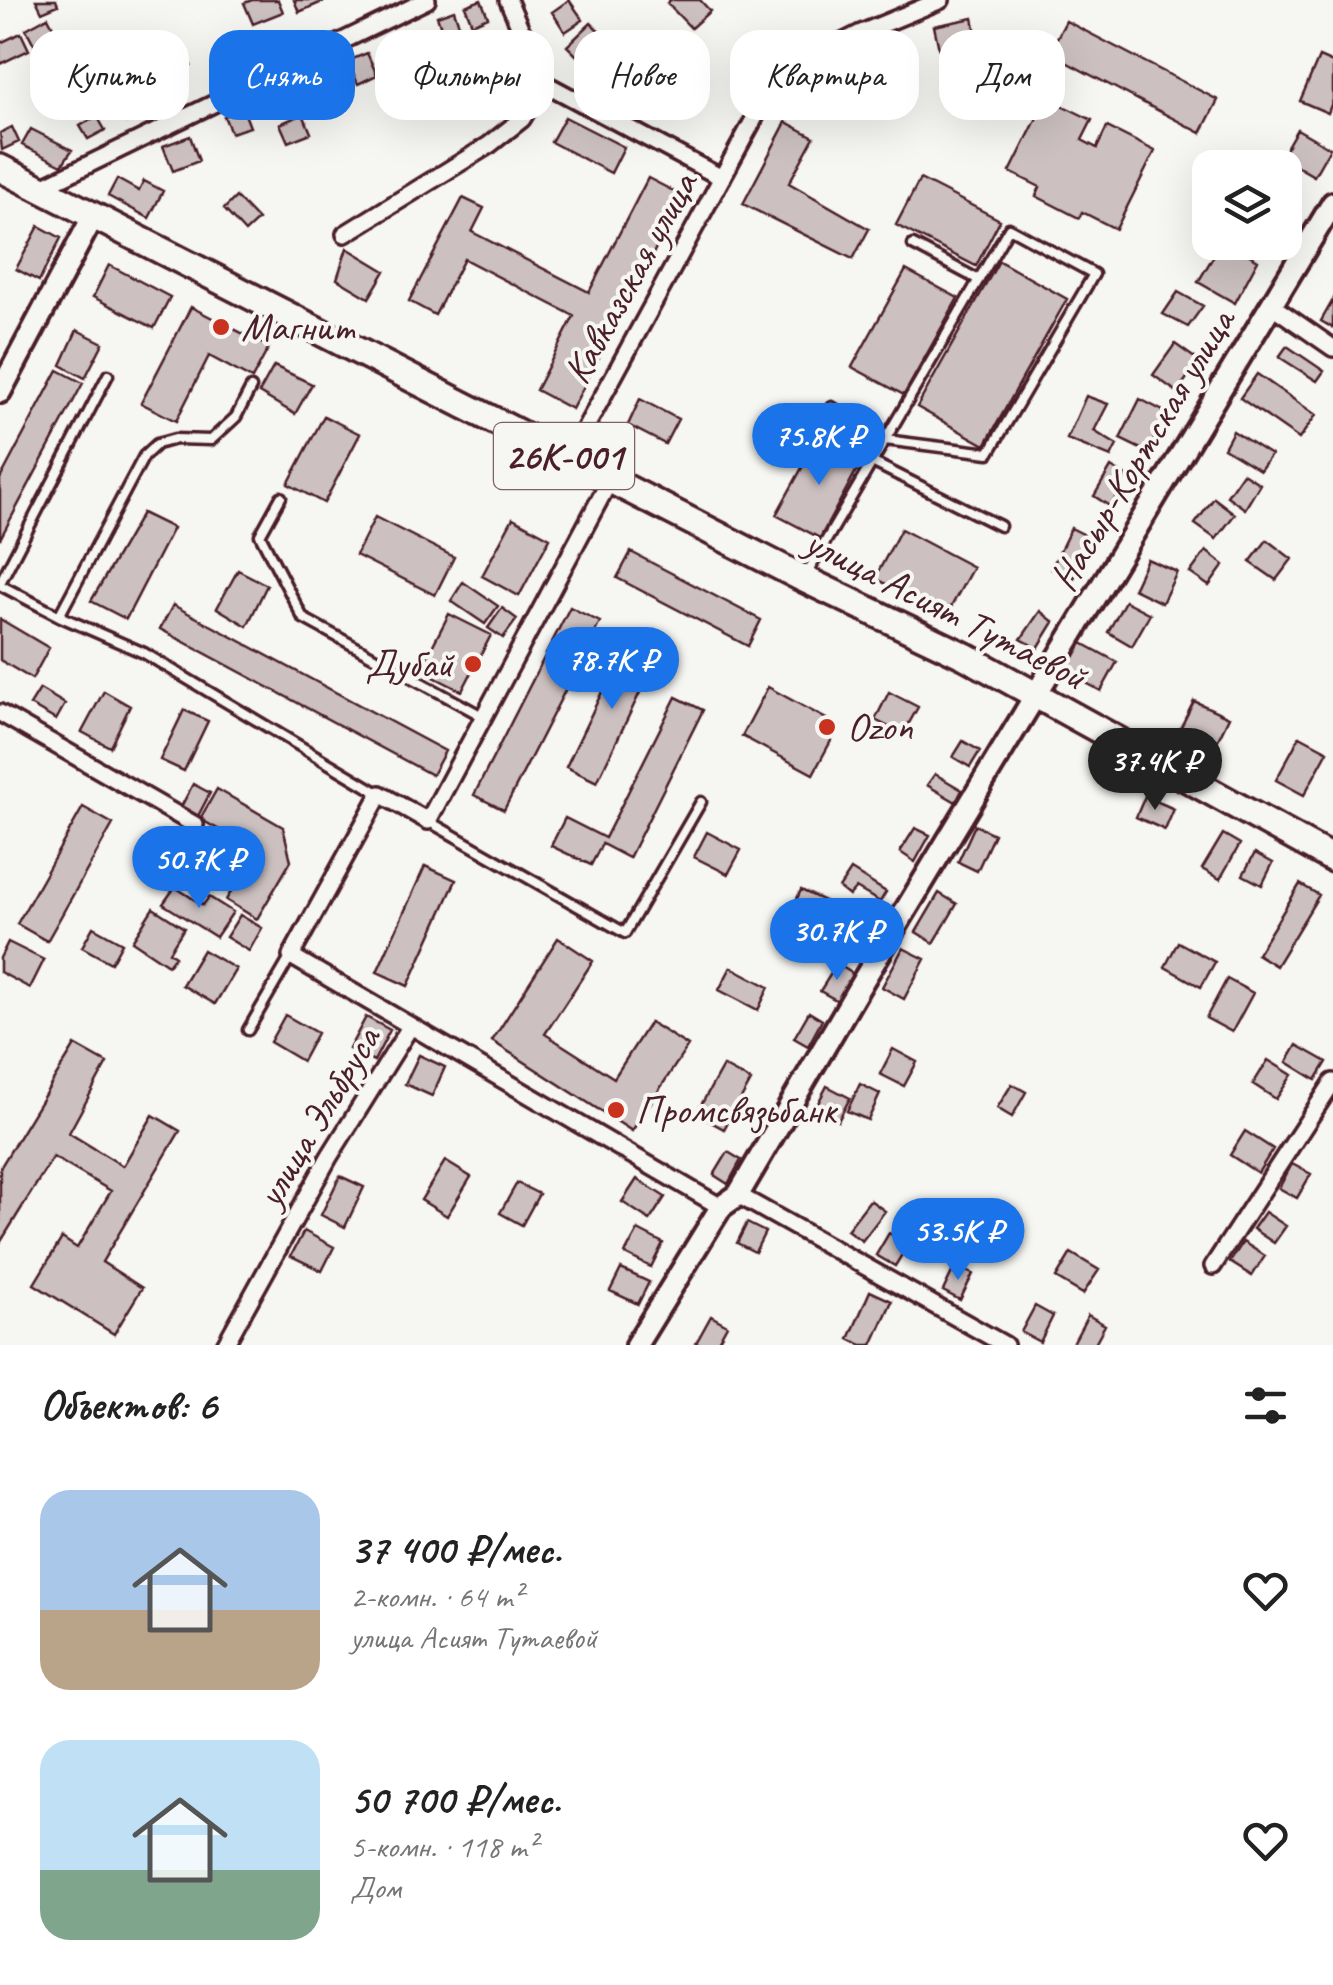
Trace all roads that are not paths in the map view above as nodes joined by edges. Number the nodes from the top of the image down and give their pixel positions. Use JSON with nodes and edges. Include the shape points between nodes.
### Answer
{"nodes":[{"id":1,"x":427,"y":0,"type":"edge"},
{"id":2,"x":508,"y":0,"type":"edge"},
{"id":3,"x":941,"y":0,"type":"edge"},
{"id":4,"x":521,"y":30,"type":"edge"},
{"id":5,"x":554,"y":88,"type":"edge"},
{"id":6,"x":520,"y":120,"type":"edge"},
{"id":7,"x":0,"y":168,"type":"edge"},
{"id":8,"x":722,"y":178,"type":"junction"},
{"id":9,"x":40,"y":188,"type":"junction"},
{"id":10,"x":1333,"y":203,"type":"edge"},
{"id":11,"x":94,"y":215,"type":"junction"},
{"id":12,"x":345,"y":234,"type":"dead end"},
{"id":13,"x":912,"y":244,"type":"dead end"},
{"id":14,"x":979,"y":280,"type":"junction"},
{"id":15,"x":1271,"y":305,"type":"junction"},
{"id":16,"x":1333,"y":348,"type":"edge"},
{"id":17,"x":108,"y":375,"type":"dead end"},
{"id":18,"x":252,"y":388,"type":"dead end"},
{"id":19,"x":0,"y":392,"type":"edge"},
{"id":20,"x":832,"y":407,"type":"dead end"},
{"id":21,"x":885,"y":440,"type":"junction"},
{"id":22,"x":569,"y":458,"type":"junction"},
{"id":23,"x":872,"y":462,"type":"junction"},
{"id":24,"x":610,"y":480,"type":"junction"},
{"id":25,"x":281,"y":498,"type":"dead end"},
{"id":26,"x":1000,"y":526,"type":"dead end"},
{"id":27,"x":804,"y":579,"type":"junction"},
{"id":28,"x":0,"y":584,"type":"edge"},
{"id":29,"x":59,"y":616,"type":"junction"},
{"id":30,"x":1036,"y":694,"type":"junction"},
{"id":31,"x":0,"y":713,"type":"edge"},
{"id":32,"x":484,"y":717,"type":"junction"},
{"id":33,"x":380,"y":794,"type":"junction"},
{"id":34,"x":701,"y":802,"type":"dead end"},
{"id":35,"x":428,"y":821,"type":"junction"},
{"id":36,"x":196,"y":826,"type":"dead end"},
{"id":37,"x":1333,"y":858,"type":"edge"},
{"id":38,"x":291,"y":956,"type":"junction"},
{"id":39,"x":410,"y":1026,"type":"junction"},
{"id":40,"x":248,"y":1030,"type":"dead end"},
{"id":41,"x":1333,"y":1082,"type":"edge"},
{"id":42,"x":729,"y":1201,"type":"junction"},
{"id":43,"x":1213,"y":1266,"type":"dead end"},
{"id":44,"x":225,"y":1345,"type":"edge"},
{"id":45,"x":636,"y":1345,"type":"edge"},
{"id":46,"x":1005,"y":1345,"type":"edge"}],
"edges":[{"from":1,"to":9,"type":"street"},
{"from":2,"to":4,"type":"street"},
{"from":3,"to":8,"type":"street","name":"Кавказская улица","via":[[801,63],[766,98]]},
{"from":5,"to":8,"type":"street"},
{"from":6,"to":12,"type":"street"},
{"from":7,"to":9,"type":"main road","number":"26К-001"},
{"from":8,"to":22,"type":"street","name":"Кавказская улица"},
{"from":9,"to":11,"type":"main road","number":"26К-001"},
{"from":10,"to":15,"type":"street","name":"Насыр-Кортская улица"},
{"from":11,"to":19,"type":"street"},
{"from":11,"to":22,"type":"main road","name":"улица Асият Тутаевой","number":"26К-001"},
{"from":13,"to":14,"type":"lane"},
{"from":14,"to":21,"type":"lane"},
{"from":14,"to":21,"type":"lane","via":[[1009,228],[1094,274],[988,454]]},
{"from":15,"to":16,"type":"street"},
{"from":15,"to":30,"type":"street","name":"Насыр-Кортская улица"},
{"from":17,"to":28,"type":"lane"},
{"from":18,"to":29,"type":"lane","via":[[236,418],[211,440],[157,444],[144,456]]},
{"from":20,"to":21,"type":"lane"},
{"from":21,"to":23,"type":"lane"},
{"from":22,"to":24,"type":"main road","name":"улица Асият Тутаевой","number":"26К-001"},
{"from":23,"to":26,"type":"lane"},
{"from":23,"to":27,"type":"lane"},
{"from":24,"to":27,"type":"main road","name":"улица Асият Тутаевой","number":"26К-001"},
{"from":24,"to":32,"type":"street"},
{"from":25,"to":32,"type":"lane","via":[[260,535],[303,618]]},
{"from":27,"to":30,"type":"main road","name":"улица Асият Тутаевой","number":"26К-001"},
{"from":28,"to":29,"type":"lane"},
{"from":29,"to":33,"type":"lane","via":[[144,653]]},
{"from":30,"to":37,"type":"main road","name":"улица Асият Тутаевой","number":"26К-001"},
{"from":30,"to":42,"type":"street","name":"Насыр-Кортская улица"},
{"from":31,"to":36,"type":"street"},
{"from":32,"to":35,"type":"street"},
{"from":33,"to":35,"type":"street"},
{"from":33,"to":38,"type":"street"},
{"from":34,"to":35,"type":"lane","via":[[625,932]]},
{"from":38,"to":39,"type":"street"},
{"from":38,"to":40,"type":"lane"},
{"from":39,"to":42,"type":"street","name":"улица Эльбруса"},
{"from":39,"to":44,"type":"street","name":"улица Эльбруса"},
{"from":41,"to":43,"type":"street"},
{"from":42,"to":45,"type":"street","name":"Насыр-Кортская улица"},
{"from":42,"to":46,"type":"street","name":"улица Эльбруса"}]}
